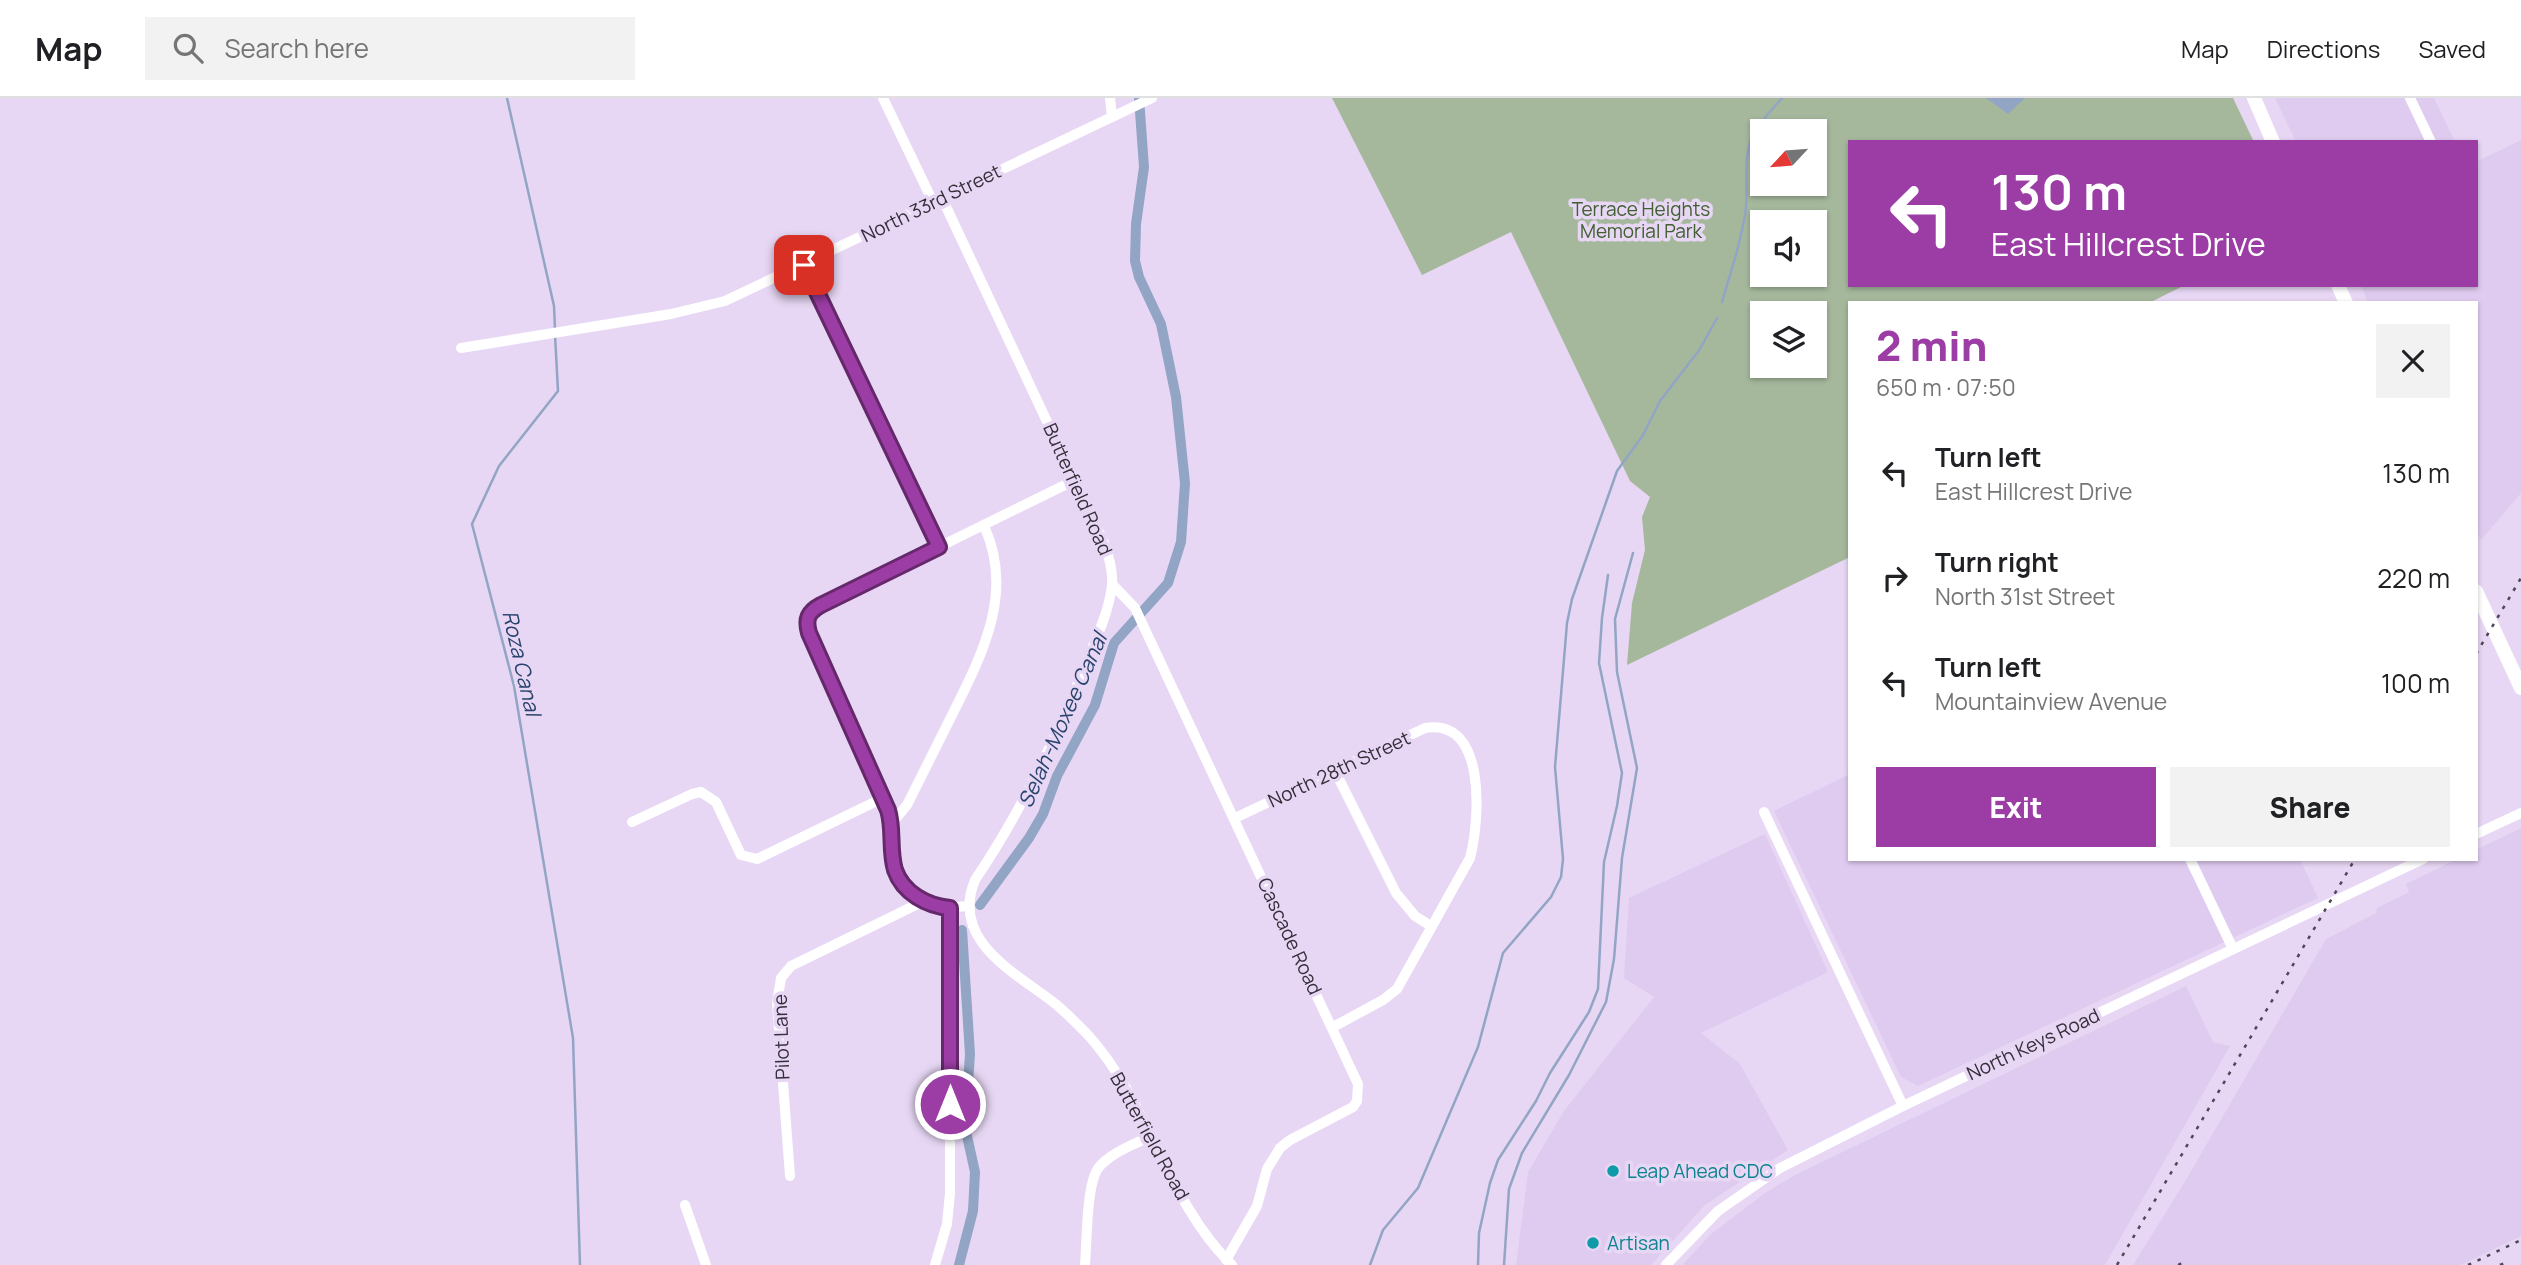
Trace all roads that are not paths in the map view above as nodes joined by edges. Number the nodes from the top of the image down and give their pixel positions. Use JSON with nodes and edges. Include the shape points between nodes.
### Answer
{"nodes":[{"id":1,"x":883,"y":98,"type":"edge"},
{"id":2,"x":1110,"y":98,"type":"edge"},
{"id":3,"x":2254,"y":98,"type":"edge"},
{"id":4,"x":2410,"y":98,"type":"edge"},
{"id":5,"x":1149,"y":99,"type":"edge"},
{"id":6,"x":1112,"y":117,"type":"junction"},
{"id":7,"x":2272,"y":140,"type":"edge"},
{"id":8,"x":2430,"y":140,"type":"edge"},
{"id":9,"x":937,"y":200,"type":"junction"},
{"id":10,"x":804,"y":265,"type":"junction"},
{"id":11,"x":461,"y":348,"type":"dead end"},
{"id":12,"x":1076,"y":480,"type":"junction"},
{"id":13,"x":984,"y":526,"type":"junction"},
{"id":14,"x":939,"y":547,"type":"junction"},
{"id":15,"x":1112,"y":584,"type":"junction"},
{"id":16,"x":2478,"y":595,"type":"edge"},
{"id":17,"x":2521,"y":688,"type":"edge"},
{"id":18,"x":1335,"y":771,"type":"junction"},
{"id":19,"x":883,"y":798,"type":"junction"},
{"id":20,"x":1764,"y":812,"type":"dead end"},
{"id":21,"x":2521,"y":813,"type":"edge"},
{"id":22,"x":1235,"y":818,"type":"junction"},
{"id":23,"x":632,"y":822,"type":"dead end"},
{"id":24,"x":892,"y":823,"type":"junction"},
{"id":25,"x":2478,"y":833,"type":"edge"},
{"id":26,"x":2191,"y":861,"type":"edge"},
{"id":27,"x":2419,"y":861,"type":"edge"},
{"id":28,"x":924,"y":901,"type":"junction"},
{"id":29,"x":968,"y":906,"type":"junction"},
{"id":30,"x":950,"y":908,"type":"junction"},
{"id":31,"x":1432,"y":926,"type":"junction"},
{"id":32,"x":2233,"y":949,"type":"junction"},
{"id":33,"x":1333,"y":1027,"type":"junction"},
{"id":34,"x":1903,"y":1106,"type":"junction"},
{"id":35,"x":1151,"y":1136,"type":"junction"},
{"id":36,"x":790,"y":1176,"type":"dead end"},
{"id":37,"x":685,"y":1205,"type":"dead end"},
{"id":38,"x":1229,"y":1262,"type":"edge"},
{"id":39,"x":706,"y":1265,"type":"edge"},
{"id":40,"x":935,"y":1265,"type":"edge"},
{"id":41,"x":1084,"y":1265,"type":"edge"},
{"id":42,"x":1666,"y":1265,"type":"edge"}],
"edges":[{"from":1,"to":9,"type":"street","name":"Butterfield Road"},
{"from":2,"to":6,"type":"street"},
{"from":3,"to":7,"type":"main road"},
{"from":4,"to":8,"type":"street"},
{"from":5,"to":6,"type":"street","name":"North 33rd Street"},
{"from":6,"to":9,"type":"street","name":"North 33rd Street"},
{"from":9,"to":10,"type":"street","name":"North 33rd Street"},
{"from":9,"to":12,"type":"street","name":"Butterfield Road"},
{"from":10,"to":11,"type":"street","name":"North 33rd Street","via":[[725,301]]},
{"from":10,"to":14,"type":"street"},
{"from":12,"to":13,"type":"street"},
{"from":12,"to":15,"type":"street","name":"Butterfield Road","via":[[1110,558]]},
{"from":13,"to":14,"type":"street"},
{"from":13,"to":24,"type":"street","via":[[996,571],[994,616],[974,671],[907,805]]},
{"from":14,"to":19,"type":"street","via":[[808,615],[809,633]]},
{"from":15,"to":22,"type":"street","name":"Cascade Road","via":[[1143,623]]},
{"from":15,"to":29,"type":"street","name":"Butterfield Road","via":[[1102,624],[1070,703],[1022,806],[975,880]]},
{"from":16,"to":17,"type":"main road"},
{"from":18,"to":22,"type":"street","name":"North 28th Street"},
{"from":18,"to":31,"type":"street","via":[[1396,893],[1415,916]]},
{"from":18,"to":31,"type":"street","name":"North 28th Street","via":[[1425,728],[1445,728],[1465,745],[1474,776],[1475,837],[1470,858]]},
{"from":19,"to":23,"type":"street","via":[[757,859],[741,855],[716,802],[701,792]]},
{"from":19,"to":24,"type":"street"},
{"from":20,"to":34,"type":"street"},
{"from":21,"to":25,"type":"street"},
{"from":22,"to":33,"type":"street","name":"Cascade Road"},
{"from":24,"to":28,"type":"street","via":[[895,870],[903,884]]},
{"from":26,"to":32,"type":"street"},
{"from":27,"to":32,"type":"street","name":"North Keys Road"},
{"from":28,"to":30,"type":"street"},
{"from":28,"to":36,"type":"street","name":"Pilot Lane","via":[[791,966],[781,978],[777,1003]]},
{"from":29,"to":30,"type":"street"},
{"from":29,"to":35,"type":"street","name":"Butterfield Road","via":[[975,932],[991,954],[1065,1013],[1105,1056]]},
{"from":30,"to":40,"type":"street","via":[[950,1193]]},
{"from":31,"to":33,"type":"street","via":[[1397,989]]},
{"from":32,"to":34,"type":"street","name":"North Keys Road"},
{"from":33,"to":38,"type":"street","name":"Cascade Road","via":[[1356,1077],[1357,1101],[1280,1148]]},
{"from":34,"to":42,"type":"street","name":"North Keys Road","via":[[1752,1186],[1718,1212]]},
{"from":35,"to":38,"type":"street","name":"Butterfield Road","via":[[1194,1217]]},
{"from":35,"to":41,"type":"street","via":[[1110,1158],[1095,1173]]},
{"from":37,"to":39,"type":"street"}]}
